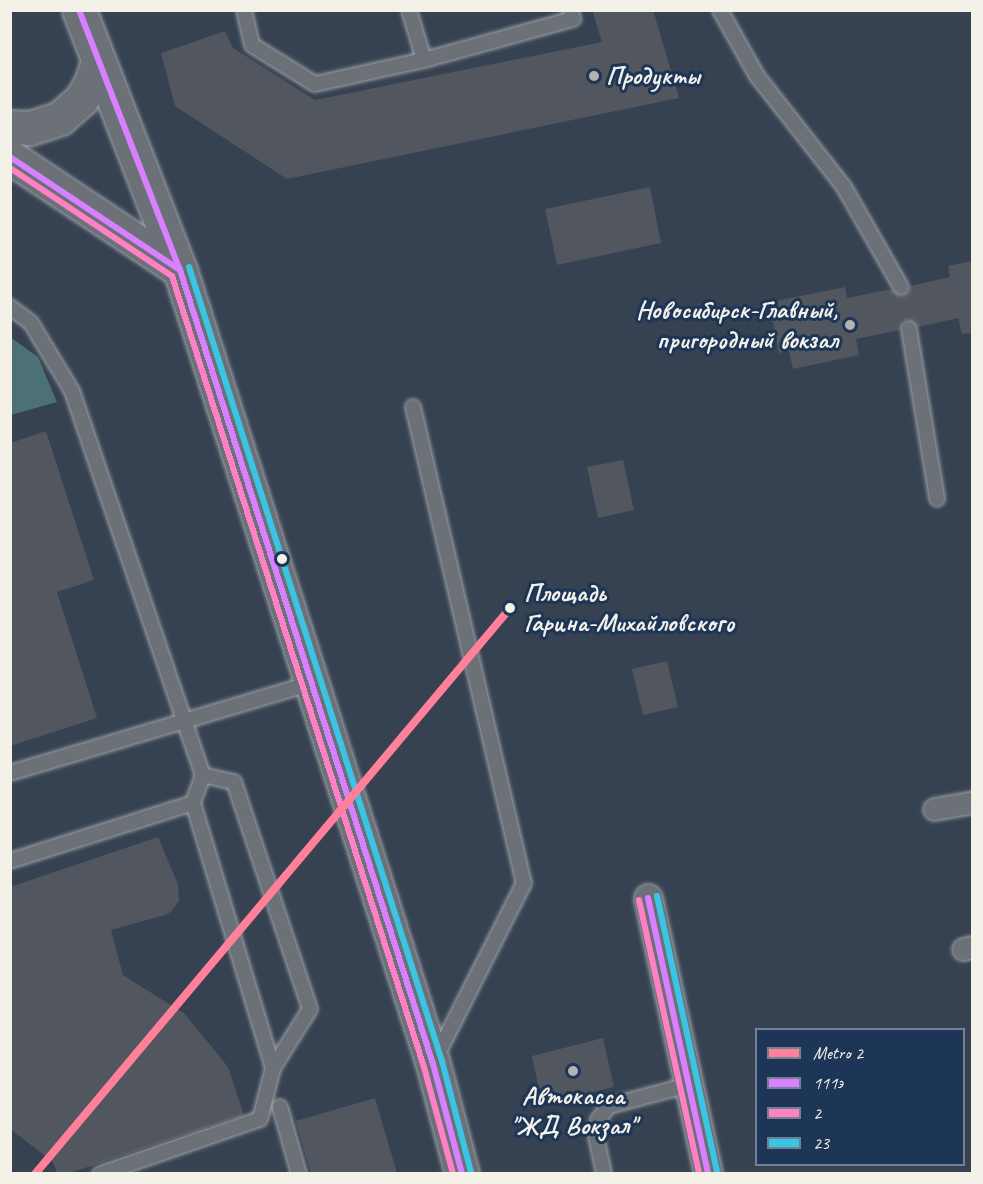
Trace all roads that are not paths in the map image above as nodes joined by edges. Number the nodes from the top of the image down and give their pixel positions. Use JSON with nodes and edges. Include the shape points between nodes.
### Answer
{"nodes":[{"id":1,"x":79,"y":10,"type":"edge"},
{"id":2,"x":244,"y":10,"type":"edge"},
{"id":3,"x":409,"y":10,"type":"edge"},
{"id":4,"x":571,"y":10,"type":"edge"},
{"id":5,"x":720,"y":10,"type":"edge"},
{"id":6,"x":424,"y":60,"type":"junction"},
{"id":7,"x":98,"y":61,"type":"junction"},
{"id":8,"x":10,"y":127,"type":"edge"},
{"id":9,"x":10,"y":157,"type":"edge"},
{"id":10,"x":180,"y":270,"type":"junction"},
{"id":11,"x":901,"y":287,"type":"dead end"},
{"id":12,"x":10,"y":307,"type":"edge"},
{"id":13,"x":909,"y":328,"type":"dead end"},
{"id":14,"x":413,"y":407,"type":"dead end"},
{"id":15,"x":937,"y":499,"type":"dead end"},
{"id":16,"x":312,"y":683,"type":"junction"},
{"id":17,"x":185,"y":722,"type":"junction"},
{"id":18,"x":10,"y":773,"type":"edge"},
{"id":19,"x":203,"y":775,"type":"junction"},
{"id":20,"x":972,"y":802,"type":"edge"},
{"id":21,"x":193,"y":803,"type":"junction"},
{"id":22,"x":934,"y":809,"type":"dead end"},
{"id":23,"x":10,"y":861,"type":"edge"},
{"id":24,"x":648,"y":898,"type":"dead end"},
{"id":25,"x":433,"y":1064,"type":"junction"},
{"id":26,"x":273,"y":1068,"type":"junction"},
{"id":27,"x":688,"y":1085,"type":"junction"},
{"id":28,"x":280,"y":1107,"type":"dead end"},
{"id":29,"x":100,"y":1173,"type":"edge"},
{"id":30,"x":299,"y":1173,"type":"edge"},
{"id":31,"x":462,"y":1173,"type":"edge"},
{"id":32,"x":604,"y":1173,"type":"edge"},
{"id":33,"x":708,"y":1173,"type":"edge"}],
"edges":[{"from":1,"to":7,"type":"main road"},
{"from":2,"to":6,"type":"lane","via":[[252,45],[315,84]]},
{"from":3,"to":6,"type":"lane"},
{"from":4,"to":6,"type":"lane","via":[[573,19]]},
{"from":5,"to":11,"type":"lane","via":[[757,76],[844,187]]},
{"from":7,"to":8,"type":"main road","via":[[81,100],[60,118],[30,128]]},
{"from":7,"to":10,"type":"main road"},
{"from":9,"to":10,"type":"main road"},
{"from":10,"to":16,"type":"main road"},
{"from":12,"to":17,"type":"lane","via":[[30,323],[72,392]]},
{"from":13,"to":15,"type":"lane"},
{"from":14,"to":25,"type":"lane","via":[[524,883]]},
{"from":16,"to":17,"type":"lane"},
{"from":16,"to":25,"type":"main road"},
{"from":17,"to":18,"type":"lane"},
{"from":17,"to":19,"type":"lane"},
{"from":19,"to":21,"type":"lane"},
{"from":19,"to":26,"type":"lane","via":[[234,782],[310,1009]]},
{"from":20,"to":22,"type":"street"},
{"from":21,"to":23,"type":"lane"},
{"from":21,"to":26,"type":"lane"},
{"from":24,"to":27,"type":"street"},
{"from":25,"to":31,"type":"main road"},
{"from":26,"to":29,"type":"lane","via":[[260,1119]]},
{"from":27,"to":32,"type":"lane","via":[[609,1106],[598,1120],[596,1137]]},
{"from":27,"to":33,"type":"street"},
{"from":28,"to":30,"type":"lane"}]}
